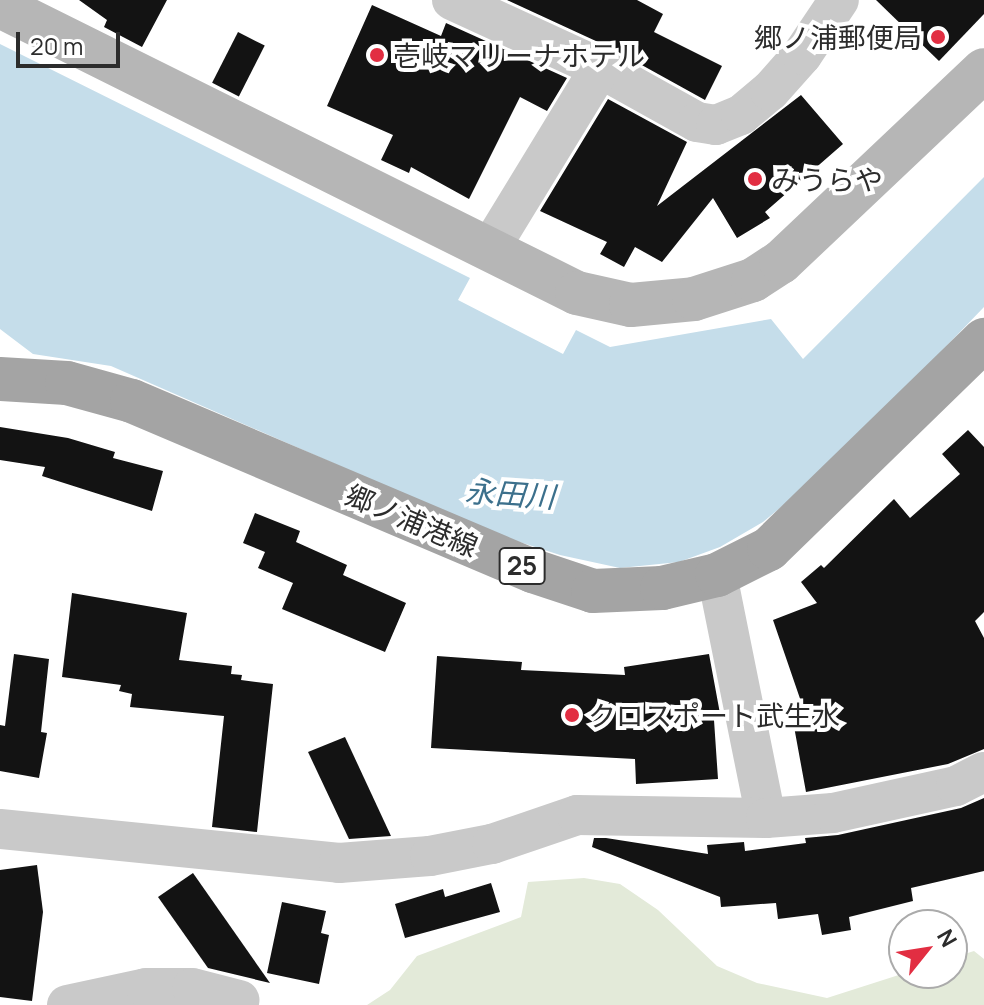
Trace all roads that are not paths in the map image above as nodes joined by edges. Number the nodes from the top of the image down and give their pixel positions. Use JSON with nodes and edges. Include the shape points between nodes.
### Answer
{"nodes":[{"id":1,"x":452,"y":0,"type":"edge"},
{"id":2,"x":839,"y":0,"type":"edge"},
{"id":3,"x":0,"y":6,"type":"edge"},
{"id":4,"x":600,"y":68,"type":"junction"},
{"id":5,"x":984,"y":70,"type":"edge"},
{"id":6,"x":489,"y":250,"type":"junction"},
{"id":7,"x":984,"y":340,"type":"edge"},
{"id":8,"x":0,"y":379,"type":"edge"},
{"id":9,"x":717,"y":575,"type":"junction"},
{"id":10,"x":984,"y":772,"type":"edge"},
{"id":11,"x":766,"y":818,"type":"junction"},
{"id":12,"x":0,"y":829,"type":"edge"},
{"id":13,"x":239,"y":1000,"type":"dead end"},
{"id":14,"x":67,"y":1005,"type":"edge"}],
"edges":[{"from":1,"to":4,"type":"street"},
{"from":2,"to":4,"type":"street","via":[[770,91],[741,115],[716,125],[697,122]]},
{"from":3,"to":6,"type":"street"},
{"from":4,"to":6,"type":"street"},
{"from":5,"to":6,"type":"street","via":[[781,262],[753,280],[694,299],[631,305],[577,293]]},
{"from":7,"to":9,"type":"main road","name":"郷ノ浦港線","number":"25","via":[[769,549]]},
{"from":8,"to":9,"type":"main road","name":"郷ノ浦港線","number":"25","via":[[67,383],[132,401],[533,571],[593,591],[662,588]]},
{"from":9,"to":11,"type":"street"},
{"from":10,"to":11,"type":"street","via":[[956,786],[880,806]]},
{"from":11,"to":12,"type":"street","via":[[577,815],[492,844],[430,856],[339,863]]},
{"from":13,"to":14,"type":"street","via":[[192,988],[146,988]]}]}
